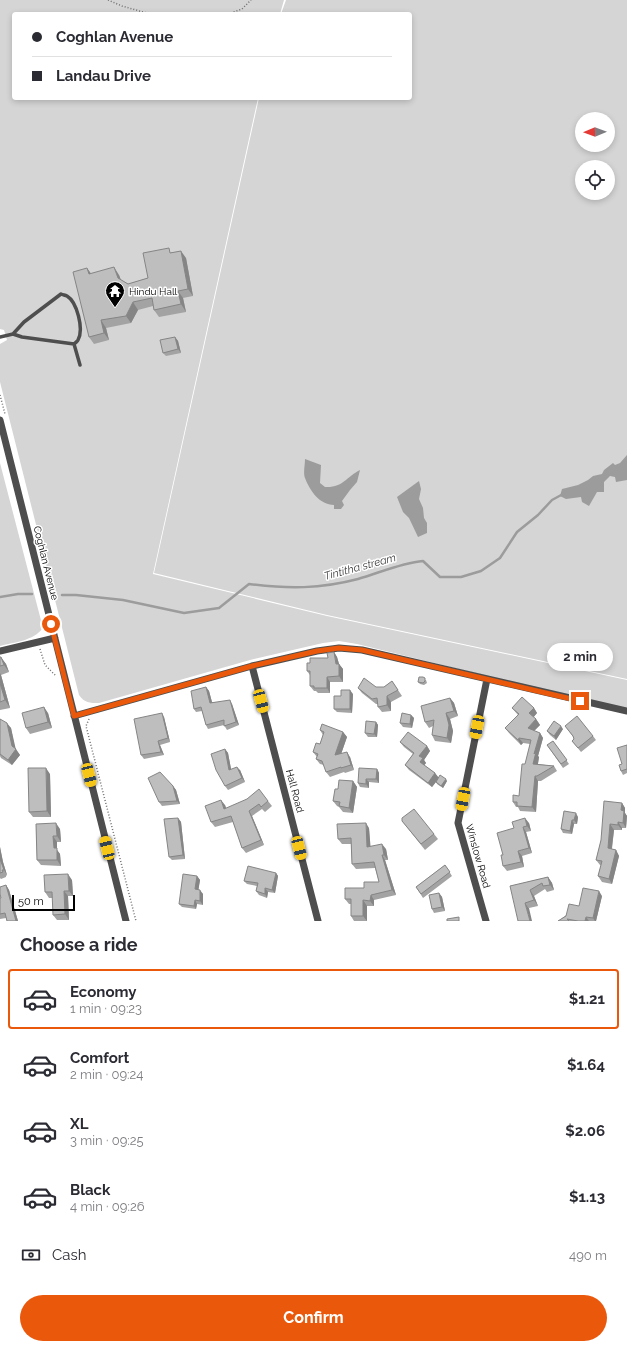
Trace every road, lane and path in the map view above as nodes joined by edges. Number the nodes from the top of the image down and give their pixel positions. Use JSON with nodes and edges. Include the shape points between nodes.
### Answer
{"nodes":[{"id":1,"x":108,"y":0,"type":"edge"},
{"id":2,"x":251,"y":0,"type":"edge"},
{"id":3,"x":143,"y":12,"type":"edge"},
{"id":4,"x":234,"y":12,"type":"edge"},
{"id":5,"x":13,"y":334,"type":"junction"},
{"id":6,"x":0,"y":337,"type":"edge"},
{"id":7,"x":74,"y":344,"type":"junction"},
{"id":8,"x":80,"y":365,"type":"dead end"},
{"id":9,"x":0,"y":395,"type":"edge"},
{"id":10,"x":3,"y":419,"type":"edge"},
{"id":11,"x":55,"y":638,"type":"junction"},
{"id":12,"x":40,"y":648,"type":"dead end"},
{"id":13,"x":0,"y":650,"type":"edge"},
{"id":14,"x":252,"y":666,"type":"junction"},
{"id":15,"x":487,"y":679,"type":"junction"},
{"id":16,"x":60,"y":680,"type":"dead end"},
{"id":17,"x":627,"y":711,"type":"edge"},
{"id":18,"x":74,"y":716,"type":"junction"},
{"id":19,"x":90,"y":716,"type":"dead end"},
{"id":20,"x":126,"y":921,"type":"edge"},
{"id":21,"x":136,"y":921,"type":"edge"},
{"id":22,"x":318,"y":921,"type":"edge"},
{"id":23,"x":486,"y":921,"type":"edge"}],
"edges":[{"from":1,"to":3,"type":"path"},
{"from":2,"to":4,"type":"path","via":[[242,9]]},
{"from":5,"to":6,"type":"lane"},
{"from":5,"to":7,"type":"lane"},
{"from":5,"to":7,"type":"lane","via":[[24,322],[61,294],[67,296],[75,306],[80,318],[78,340]]},
{"from":7,"to":8,"type":"lane"},
{"from":9,"to":10,"type":"path"},
{"from":10,"to":11,"type":"street","name":"Coghlan Avenue"},
{"from":11,"to":13,"type":"street"},
{"from":11,"to":18,"type":"street","name":"Coghlan Avenue"},
{"from":12,"to":16,"type":"path","via":[[44,665]]},
{"from":14,"to":15,"type":"street","via":[[339,648],[362,650]]},
{"from":14,"to":18,"type":"street"},
{"from":14,"to":22,"type":"street","name":"Hall Road"},
{"from":15,"to":17,"type":"street"},
{"from":15,"to":23,"type":"street","name":"Winslow Road","via":[[458,823]]},
{"from":18,"to":20,"type":"street","name":"Coghlan Avenue"},
{"from":19,"to":21,"type":"path","via":[[86,726]]}]}
